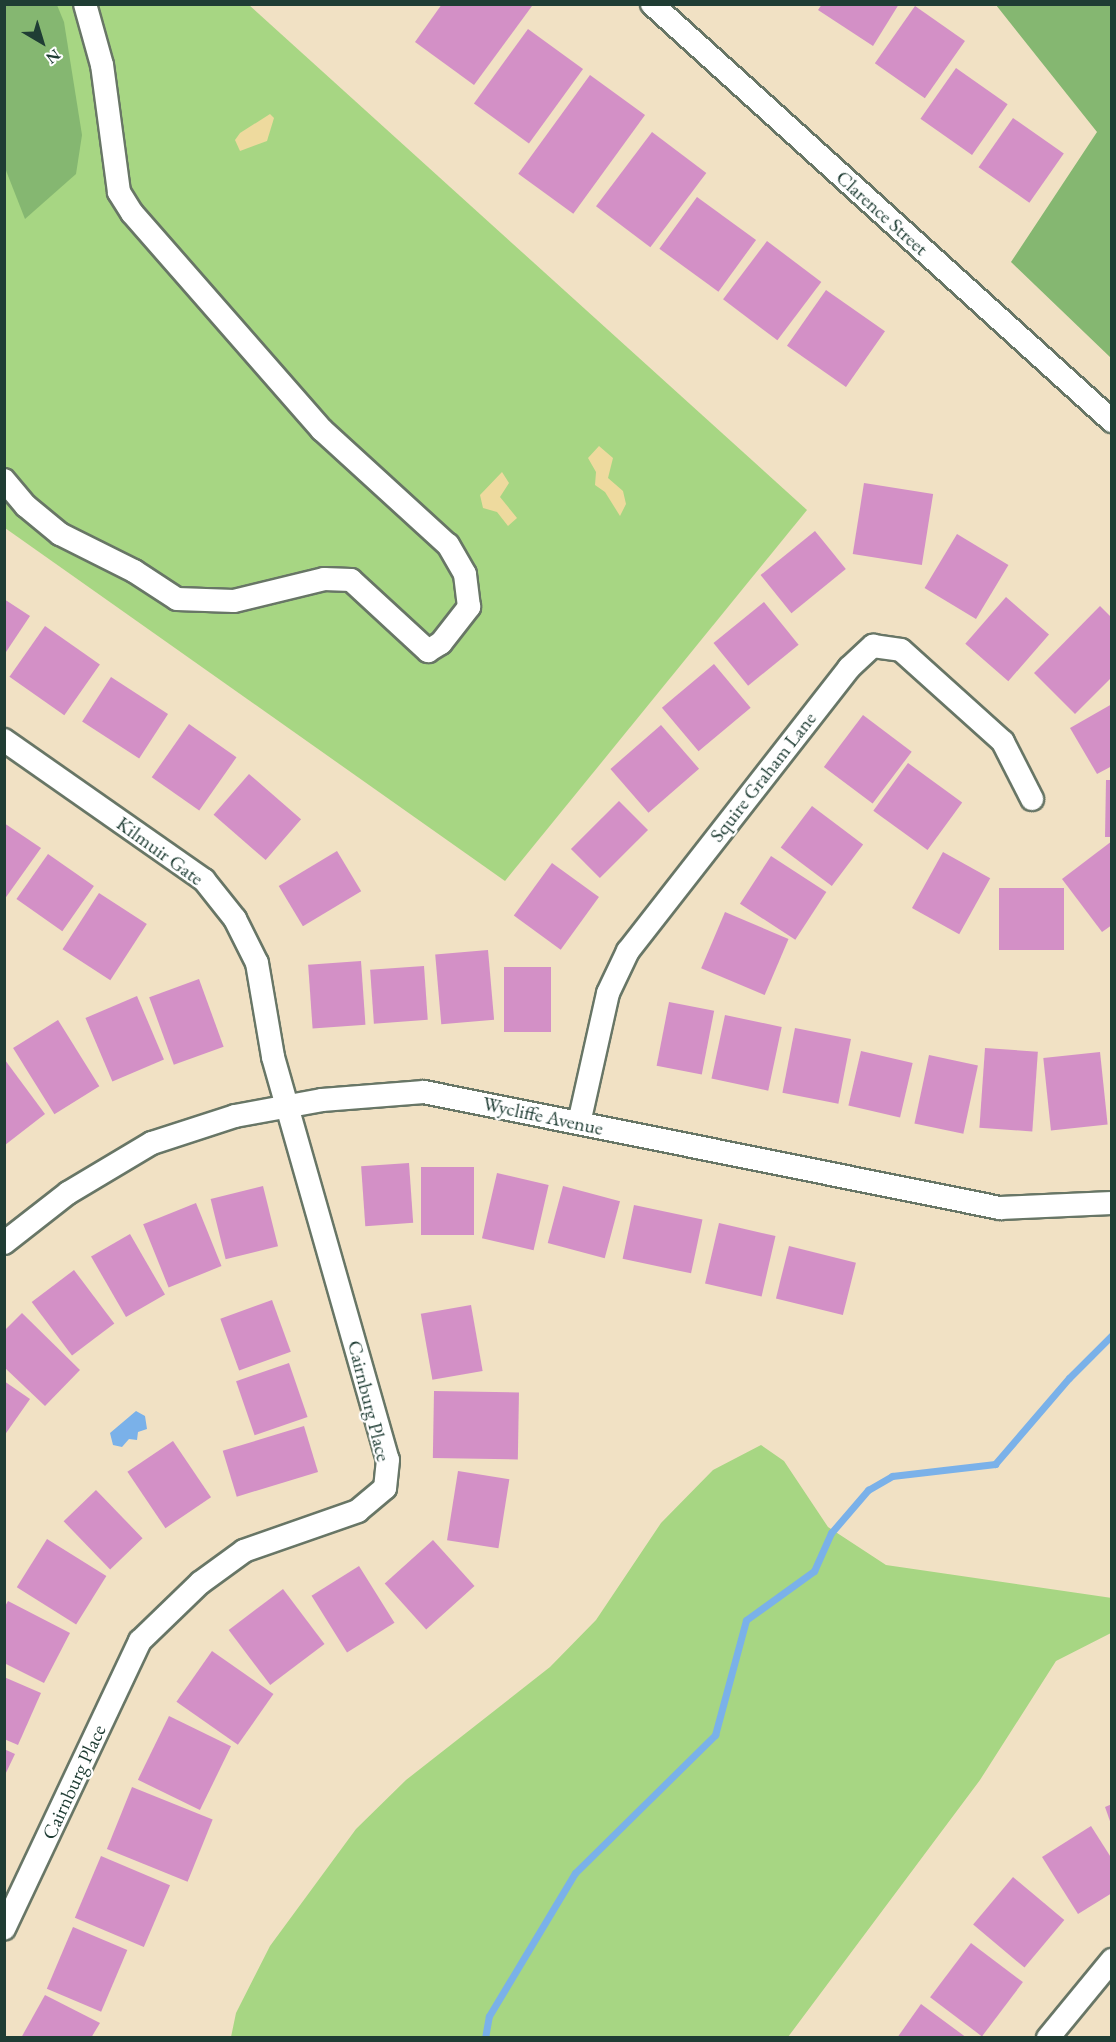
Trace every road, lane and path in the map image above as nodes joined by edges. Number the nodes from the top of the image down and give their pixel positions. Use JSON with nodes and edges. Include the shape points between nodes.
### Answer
{"nodes":[{"id":1,"x":85,"y":4,"type":"edge"},
{"id":2,"x":652,"y":4,"type":"edge"},
{"id":3,"x":1112,"y":421,"type":"edge"},
{"id":4,"x":4,"y":480,"type":"edge"},
{"id":5,"x":4,"y":740,"type":"edge"},
{"id":6,"x":1032,"y":799,"type":"dead end"},
{"id":7,"x":288,"y":1106,"type":"junction"},
{"id":8,"x":579,"y":1123,"type":"junction"},
{"id":9,"x":1112,"y":1203,"type":"edge"},
{"id":10,"x":4,"y":1243,"type":"edge"},
{"id":11,"x":4,"y":1929,"type":"edge"},
{"id":12,"x":1112,"y":1960,"type":"edge"},
{"id":13,"x":1048,"y":2037,"type":"edge"}],
"edges":[{"from":1,"to":4,"type":"street","via":[[102,65],[119,192],[132,213],[322,430],[448,545],[465,574],[469,607],[441,643],[428,651],[351,580],[324,579],[234,601],[177,599],[134,571],[60,534],[26,506]]},
{"from":2,"to":3,"type":"street","name":"Clarence Street"},
{"from":5,"to":7,"type":"street","name":"Kilmuir Gate","via":[[204,880],[235,919],[256,963],[273,1057]]},
{"from":6,"to":8,"type":"street","name":"Squire Graham Lane","via":[[1003,742],[901,650],[873,646],[849,668],[628,951],[608,993]]},
{"from":7,"to":8,"type":"street","name":"Wycliffe Avenue","via":[[424,1092]]},
{"from":7,"to":10,"type":"street","name":"Wycliffe Avenue","via":[[235,1116],[152,1143],[68,1193]]},
{"from":7,"to":11,"type":"street","name":"Cairnburg Place","via":[[388,1460],[385,1488],[358,1511],[244,1551],[200,1583],[140,1641]]},
{"from":8,"to":9,"type":"street","name":"Wycliffe Avenue","via":[[1000,1208]]},
{"from":12,"to":13,"type":"street"}]}
